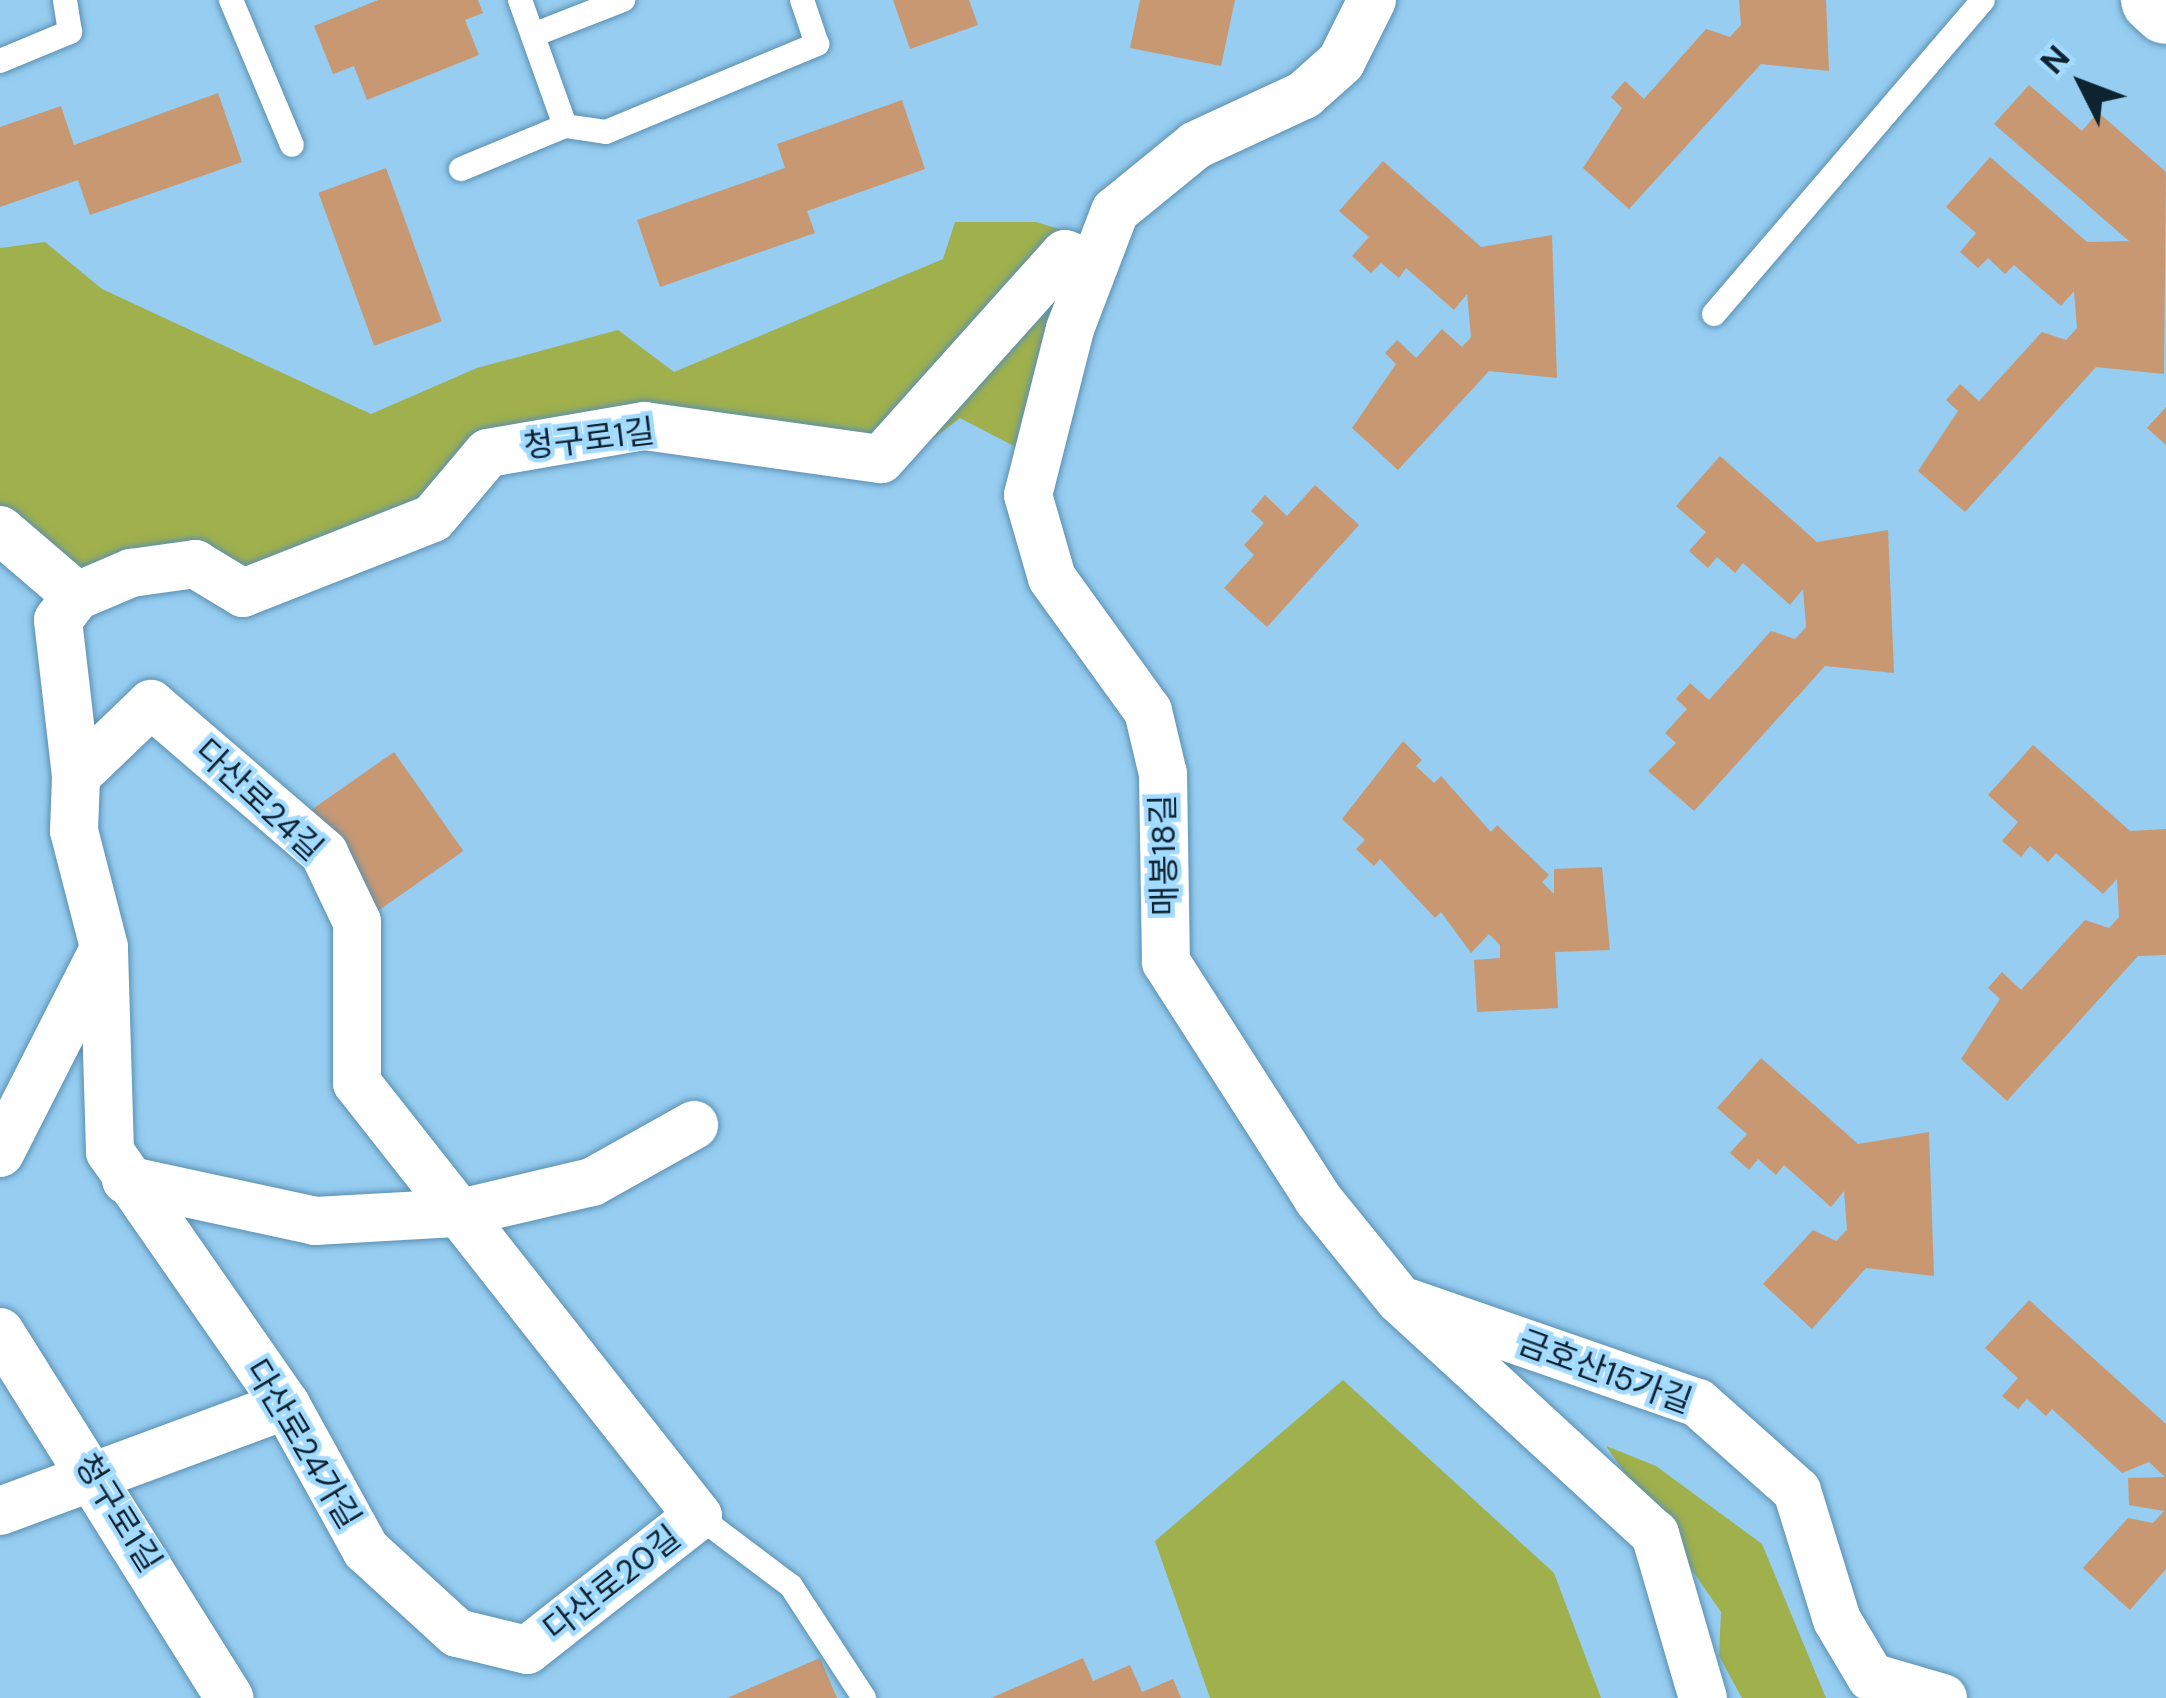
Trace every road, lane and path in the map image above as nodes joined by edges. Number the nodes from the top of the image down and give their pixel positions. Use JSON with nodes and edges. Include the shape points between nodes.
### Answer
{"nodes":[{"id":1,"x":65,"y":0,"type":"edge"},
{"id":2,"x":231,"y":0,"type":"edge"},
{"id":3,"x":520,"y":0,"type":"edge"},
{"id":4,"x":623,"y":0,"type":"edge"},
{"id":5,"x":802,"y":0,"type":"edge"},
{"id":6,"x":1372,"y":0,"type":"edge"},
{"id":7,"x":1983,"y":0,"type":"edge"},
{"id":8,"x":2154,"y":0,"type":"edge"},
{"id":9,"x":2166,"y":11,"type":"edge"},
{"id":10,"x":532,"y":35,"type":"junction"},
{"id":11,"x":0,"y":61,"type":"edge"},
{"id":12,"x":565,"y":126,"type":"junction"},
{"id":13,"x":292,"y":145,"type":"dead end"},
{"id":14,"x":461,"y":170,"type":"dead end"},
{"id":15,"x":1094,"y":265,"type":"junction"},
{"id":16,"x":1714,"y":314,"type":"dead end"},
{"id":17,"x":0,"y":530,"type":"edge"},
{"id":18,"x":77,"y":596,"type":"junction"},
{"id":19,"x":76,"y":776,"type":"junction"},
{"id":20,"x":104,"y":947,"type":"junction"},
{"id":21,"x":694,"y":1125,"type":"dead end"},
{"id":22,"x":0,"y":1153,"type":"edge"},
{"id":23,"x":127,"y":1180,"type":"junction"},
{"id":24,"x":460,"y":1213,"type":"junction"},
{"id":25,"x":1399,"y":1299,"type":"junction"},
{"id":26,"x":0,"y":1332,"type":"edge"},
{"id":27,"x":286,"y":1405,"type":"junction"},
{"id":28,"x":94,"y":1471,"type":"junction"},
{"id":29,"x":0,"y":1511,"type":"edge"},
{"id":30,"x":698,"y":1516,"type":"junction"},
{"id":31,"x":527,"y":1650,"type":"joint"},
{"id":32,"x":230,"y":1698,"type":"edge"},
{"id":33,"x":864,"y":1698,"type":"edge"},
{"id":34,"x":1703,"y":1698,"type":"edge"},
{"id":35,"x":1943,"y":1698,"type":"edge"}],
"edges":[{"from":1,"to":11,"type":"lane","via":[[70,32]]},
{"from":2,"to":13,"type":"lane"},
{"from":3,"to":10,"type":"lane"},
{"from":4,"to":10,"type":"lane"},
{"from":5,"to":12,"type":"lane","via":[[817,44],[606,132]]},
{"from":6,"to":15,"type":"street","name":"매봉18길","via":[[1341,62],[1304,95],[1196,145],[1115,211]]},
{"from":7,"to":16,"type":"lane"},
{"from":8,"to":9,"type":"main road"},
{"from":10,"to":12,"type":"lane"},
{"from":12,"to":14,"type":"lane"},
{"from":15,"to":18,"type":"street","name":"청구로1길","via":[[1065,254],[881,459],[645,426],[600,433],[488,453],[433,518],[243,593],[195,564],[131,573]]},
{"from":15,"to":25,"type":"street","name":"매봉18길","via":[[1028,495],[1052,578],[1148,711],[1163,774],[1166,962],[1318,1199]]},
{"from":17,"to":18,"type":"street"},
{"from":18,"to":19,"type":"street","via":[[58,620]]},
{"from":19,"to":20,"type":"street","via":[[74,831]]},
{"from":19,"to":24,"type":"street","name":"다산로24길","via":[[151,704],[324,853],[357,922],[357,1083]]},
{"from":20,"to":22,"type":"street"},
{"from":20,"to":23,"type":"street","name":"다산로24가길","via":[[110,1152]]},
{"from":21,"to":24,"type":"street","via":[[592,1182]]},
{"from":23,"to":24,"type":"street","via":[[315,1221]]},
{"from":23,"to":27,"type":"street","name":"다산로24가길"},
{"from":24,"to":30,"type":"street","name":"다산로24길"},
{"from":25,"to":34,"type":"street","name":"매봉18길","via":[[1655,1534]]},
{"from":25,"to":35,"type":"street","name":"금호산15가길","via":[[1698,1403],[1797,1491],[1837,1620],[1871,1677]]},
{"from":26,"to":28,"type":"street","name":"청구로1길"},
{"from":27,"to":28,"type":"street","via":[[140,1463]]},
{"from":27,"to":31,"type":"street","name":"다산로24가길","via":[[366,1550],[457,1633]]},
{"from":28,"to":29,"type":"street"},
{"from":28,"to":32,"type":"street","name":"청구로1길"},
{"from":30,"to":31,"type":"street","name":"다산로20길"},
{"from":30,"to":33,"type":"lane","via":[[791,1586],[840,1648]]}]}
